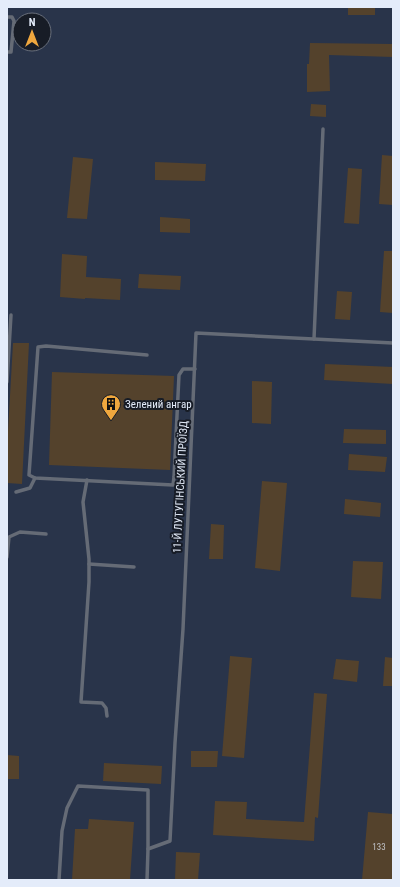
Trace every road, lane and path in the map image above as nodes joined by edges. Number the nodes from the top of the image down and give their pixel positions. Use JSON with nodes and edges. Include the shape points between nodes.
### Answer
{"nodes":[{"id":1,"x":7,"y":17,"type":"edge"},
{"id":2,"x":7,"y":52,"type":"edge"},
{"id":3,"x":323,"y":129,"type":"dead end"},
{"id":4,"x":11,"y":315,"type":"dead end"},
{"id":5,"x":314,"y":339,"type":"junction"},
{"id":6,"x":393,"y":343,"type":"edge"},
{"id":7,"x":148,"y":355,"type":"dead end"},
{"id":8,"x":195,"y":369,"type":"junction"},
{"id":9,"x":7,"y":382,"type":"edge"},
{"id":10,"x":35,"y":478,"type":"junction"},
{"id":11,"x":87,"y":480,"type":"junction"},
{"id":12,"x":16,"y":492,"type":"dead end"},
{"id":13,"x":46,"y":534,"type":"dead end"},
{"id":14,"x":7,"y":558,"type":"edge"},
{"id":15,"x":89,"y":564,"type":"junction"},
{"id":16,"x":134,"y":567,"type":"dead end"},
{"id":17,"x":107,"y":716,"type":"dead end"},
{"id":18,"x":148,"y":849,"type":"junction"},
{"id":19,"x":59,"y":880,"type":"edge"},
{"id":20,"x":147,"y":880,"type":"edge"}],
"edges":[{"from":1,"to":2,"type":"lane","via":[[12,17],[14,21],[11,52]]},
{"from":3,"to":5,"type":"lane"},
{"from":4,"to":9,"type":"lane"},
{"from":5,"to":6,"type":"lane","name":"11-Й ЛУТУГІНСЬКИЙ ПРОЇЗД"},
{"from":5,"to":8,"type":"lane","name":"11-Й ЛУТУГІНСЬКИЙ ПРОЇЗД","via":[[196,333]]},
{"from":7,"to":10,"type":"lane","via":[[38,347],[29,475]]},
{"from":8,"to":11,"type":"lane","via":[[183,369],[179,375],[173,485]]},
{"from":8,"to":18,"type":"lane","name":"11-Й ЛУТУГІНСЬКИЙ ПРОЇЗД","via":[[170,841]]},
{"from":10,"to":11,"type":"lane"},
{"from":10,"to":12,"type":"lane","via":[[30,488]]},
{"from":11,"to":15,"type":"lane","via":[[84,502]]},
{"from":13,"to":14,"type":"lane","via":[[20,532],[9,537]]},
{"from":15,"to":16,"type":"lane"},
{"from":15,"to":17,"type":"lane","via":[[81,702],[102,703]]},
{"from":18,"to":19,"type":"lane","via":[[148,790],[78,786],[67,808],[62,831]]},
{"from":18,"to":20,"type":"lane"}]}
